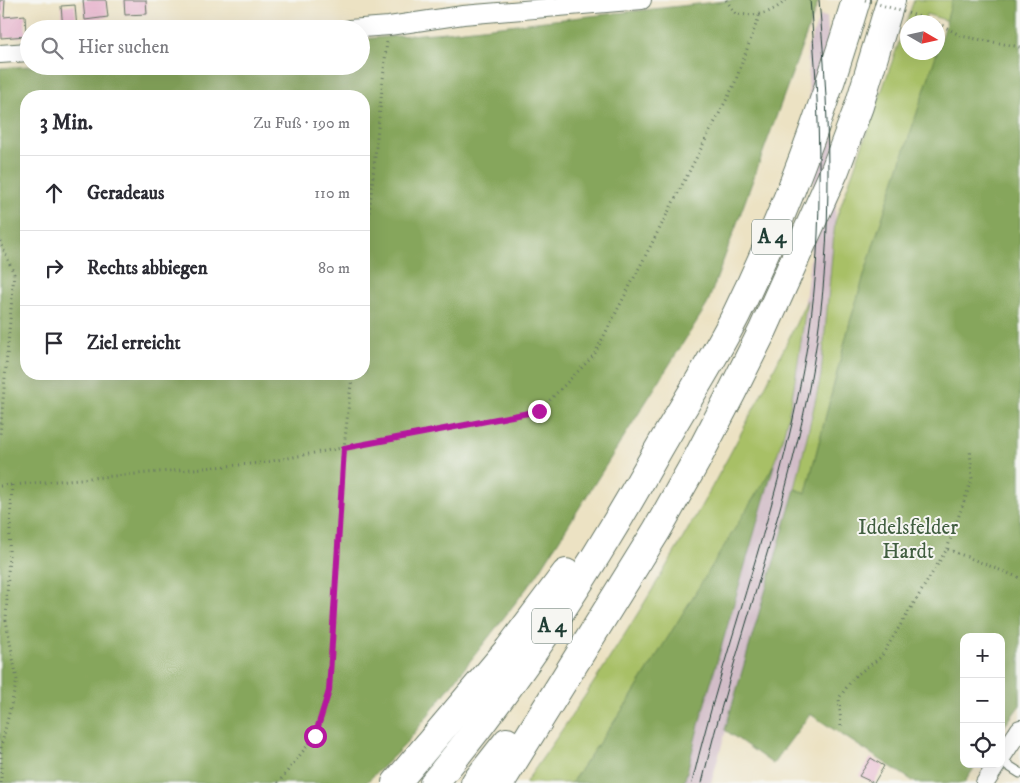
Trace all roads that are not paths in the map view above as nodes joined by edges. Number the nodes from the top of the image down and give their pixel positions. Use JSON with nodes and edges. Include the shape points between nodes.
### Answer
{"nodes":[{"id":1,"x":642,"y":0,"type":"edge"},
{"id":2,"x":856,"y":0,"type":"edge"},
{"id":3,"x":892,"y":0,"type":"edge"},
{"id":4,"x":462,"y":7,"type":"edge"},
{"id":5,"x":370,"y":27,"type":"edge"},
{"id":6,"x":20,"y":53,"type":"edge"},
{"id":7,"x":0,"y":54,"type":"edge"},
{"id":8,"x":653,"y":458,"type":"junction"},
{"id":9,"x":604,"y":613,"type":"junction"},
{"id":10,"x":1020,"y":729,"type":"edge"},
{"id":11,"x":1005,"y":753,"type":"edge"},
{"id":12,"x":1005,"y":763,"type":"edge"},
{"id":13,"x":994,"y":768,"type":"edge"},
{"id":14,"x":1020,"y":773,"type":"edge"},
{"id":15,"x":396,"y":783,"type":"edge"},
{"id":16,"x":434,"y":783,"type":"edge"},
{"id":17,"x":475,"y":783,"type":"edge"},
{"id":18,"x":500,"y":783,"type":"edge"},
{"id":19,"x":985,"y":783,"type":"edge"}],
"edges":[{"from":1,"to":4,"type":"street"},
{"from":2,"to":8,"type":"highway","number":"A 4","via":[[828,92],[781,217],[735,316]]},
{"from":3,"to":9,"type":"highway","number":"A 4","via":[[835,170],[767,320],[696,461]]},
{"from":4,"to":5,"type":"street","via":[[389,26]]},
{"from":6,"to":7,"type":"street"},
{"from":8,"to":15,"type":"highway","via":[[509,649]]},
{"from":8,"to":16,"type":"highway","number":"A 4","via":[[615,527],[554,623],[478,730]]},
{"from":9,"to":17,"type":"highway","number":"A 4"},
{"from":9,"to":18,"type":"highway"},
{"from":10,"to":11,"type":"street"},
{"from":12,"to":14,"type":"lane"},
{"from":13,"to":19,"type":"street"}]}
